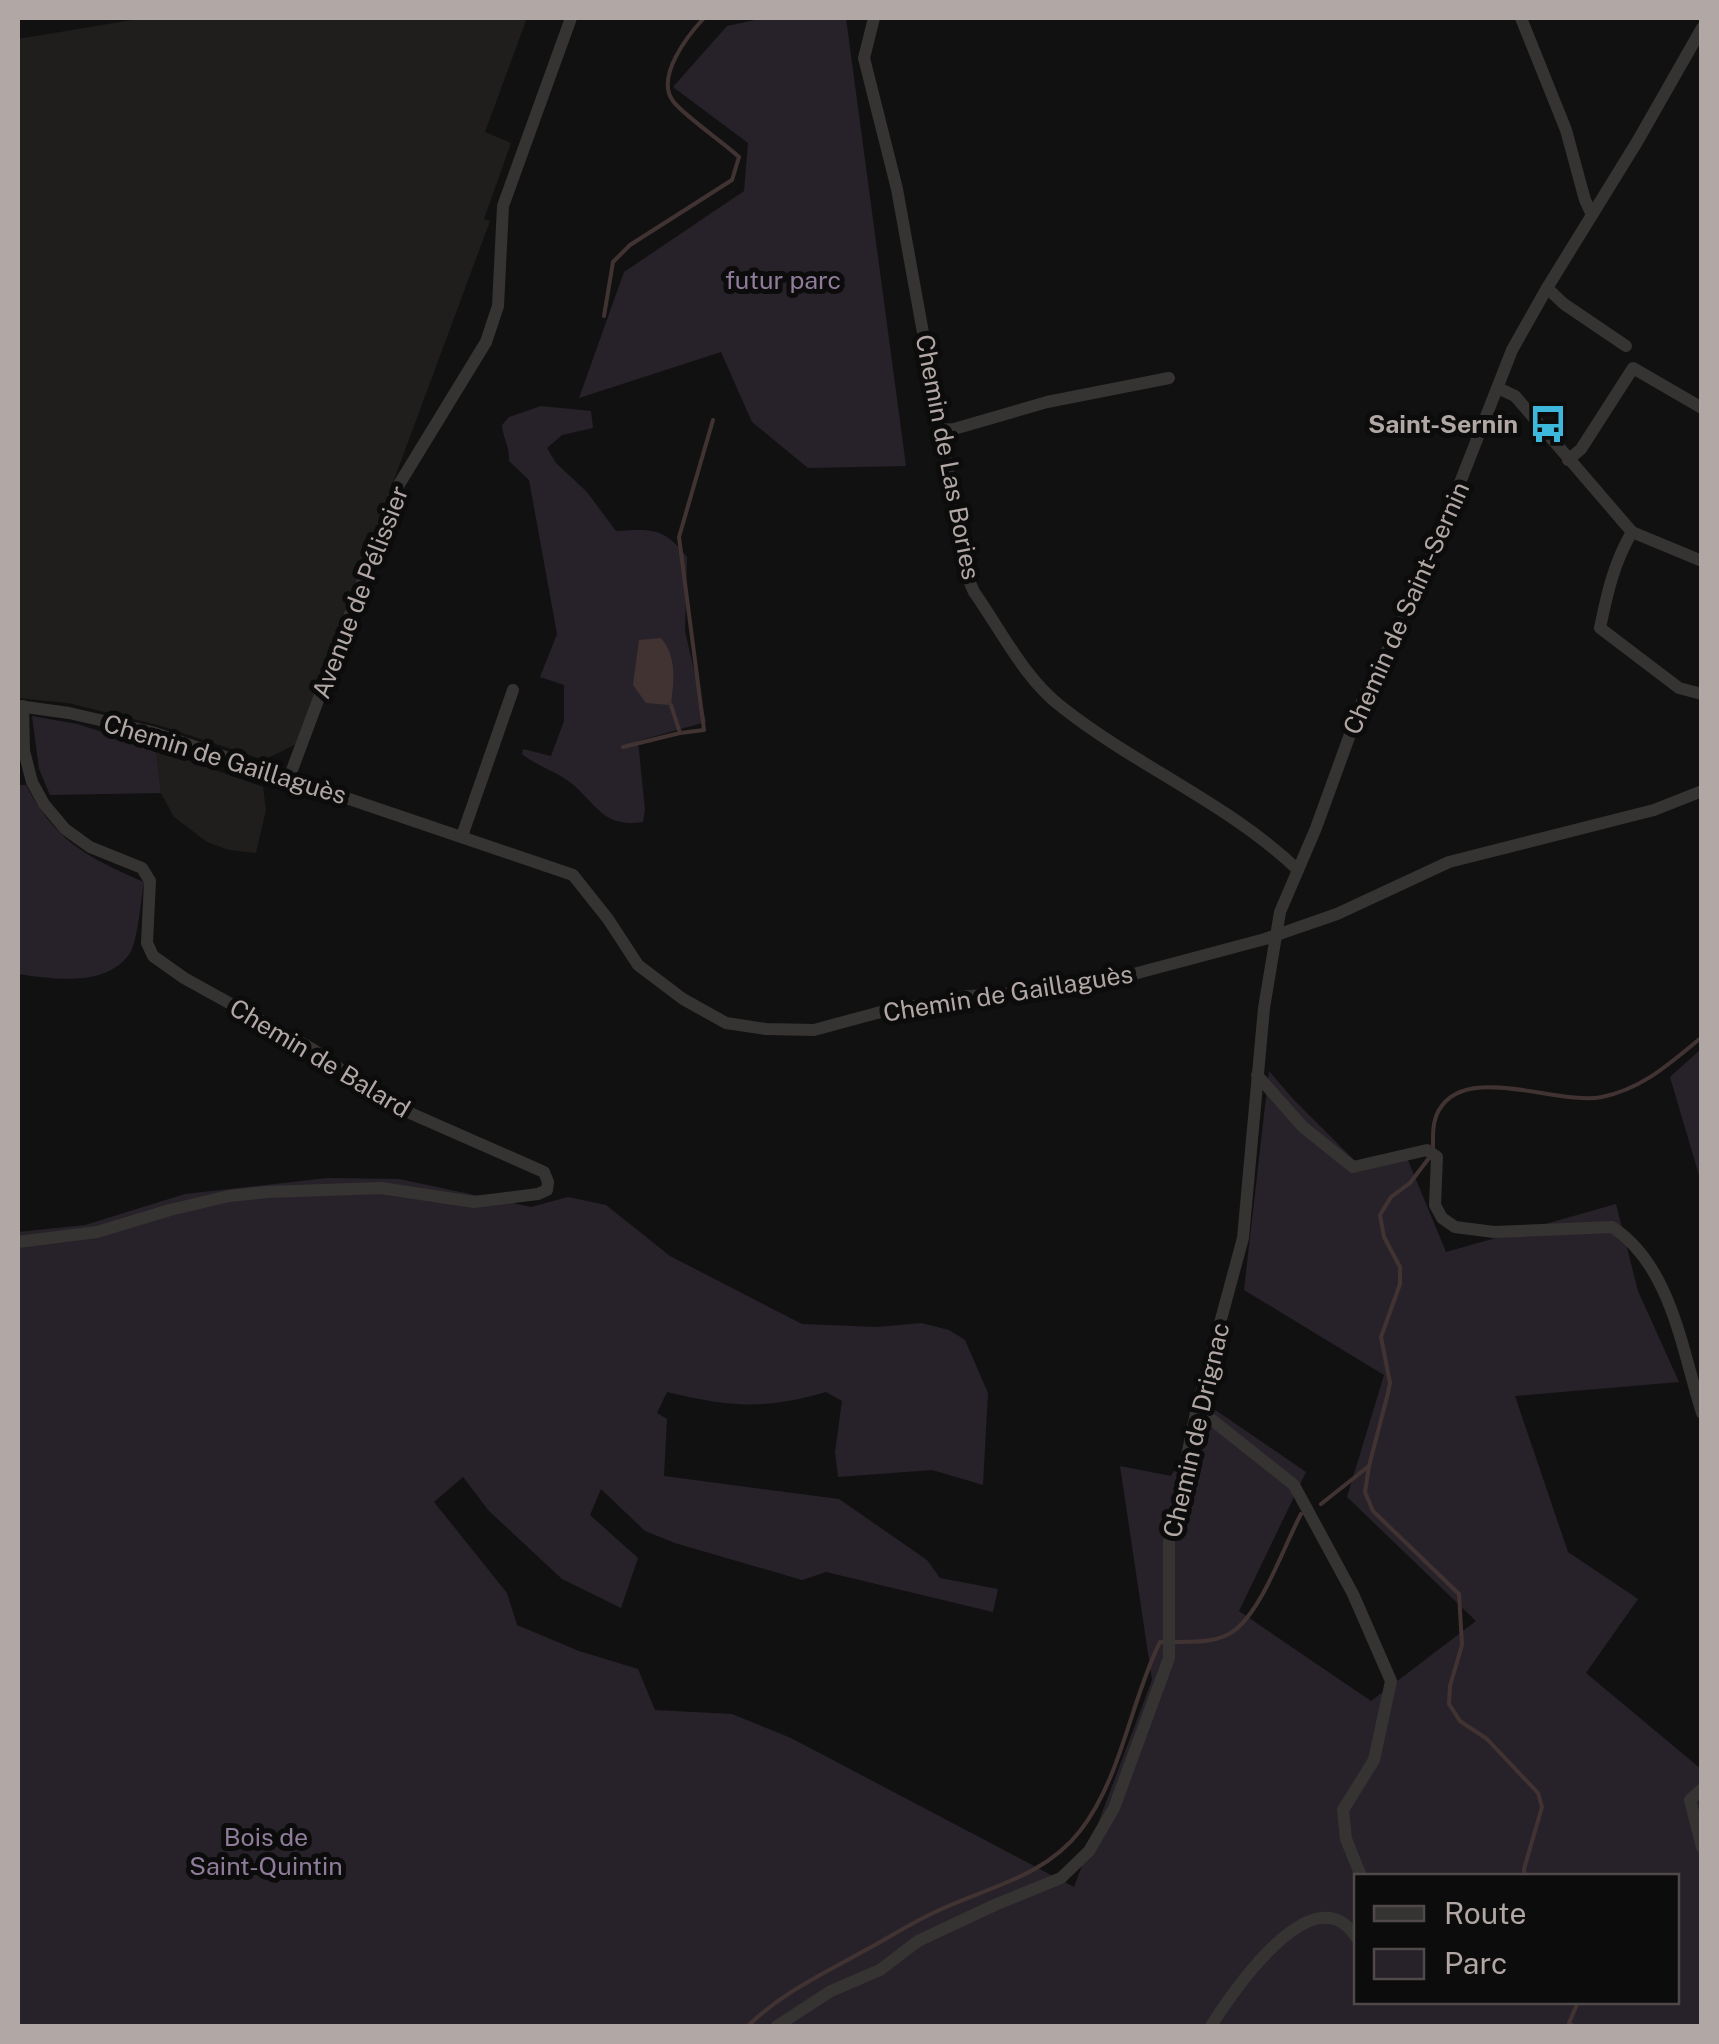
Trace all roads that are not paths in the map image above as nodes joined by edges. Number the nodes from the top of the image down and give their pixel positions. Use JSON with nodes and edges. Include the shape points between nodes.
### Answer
{"nodes":[{"id":1,"x":571,"y":18,"type":"edge"},
{"id":2,"x":874,"y":18,"type":"edge"},
{"id":3,"x":1521,"y":18,"type":"edge"},
{"id":4,"x":1702,"y":28,"type":"edge"},
{"id":5,"x":1592,"y":215,"type":"junction"},
{"id":6,"x":1547,"y":288,"type":"junction"},
{"id":7,"x":1626,"y":346,"type":"dead end"},
{"id":8,"x":1168,"y":378,"type":"dead end"},
{"id":9,"x":1498,"y":388,"type":"junction"},
{"id":10,"x":1702,"y":408,"type":"edge"},
{"id":11,"x":940,"y":430,"type":"junction"},
{"id":12,"x":1568,"y":460,"type":"junction"},
{"id":13,"x":1632,"y":532,"type":"junction"},
{"id":14,"x":1702,"y":561,"type":"edge"},
{"id":15,"x":514,"y":690,"type":"dead end"},
{"id":16,"x":1702,"y":694,"type":"edge"},
{"id":17,"x":20,"y":706,"type":"edge"},
{"id":18,"x":289,"y":778,"type":"junction"},
{"id":19,"x":1702,"y":792,"type":"edge"},
{"id":20,"x":462,"y":836,"type":"junction"},
{"id":21,"x":1298,"y":870,"type":"junction"},
{"id":22,"x":1274,"y":936,"type":"junction"},
{"id":23,"x":1256,"y":1075,"type":"junction"},
{"id":24,"x":18,"y":1242,"type":"edge"},
{"id":25,"x":1197,"y":1408,"type":"junction"},
{"id":26,"x":1702,"y":1414,"type":"edge"},
{"id":27,"x":1702,"y":1789,"type":"edge"},
{"id":28,"x":1702,"y":1847,"type":"edge"},
{"id":29,"x":1359,"y":1874,"type":"edge"},
{"id":30,"x":1354,"y":1934,"type":"edge"},
{"id":31,"x":777,"y":2026,"type":"edge"},
{"id":32,"x":1211,"y":2026,"type":"edge"}],
"edges":[{"from":1,"to":18,"type":"street","name":"Avenue de Pélissier","via":[[503,206],[494,321],[398,486]]},
{"from":2,"to":11,"type":"street","name":"Chemin de Las Bories","via":[[864,58],[898,188]]},
{"from":3,"to":5,"type":"street"},
{"from":4,"to":5,"type":"street","name":"Chemin de Saint-Sernin"},
{"from":5,"to":6,"type":"street","name":"Chemin de Saint-Sernin"},
{"from":6,"to":7,"type":"street"},
{"from":6,"to":9,"type":"street","name":"Chemin de Saint-Sernin"},
{"from":8,"to":11,"type":"street"},
{"from":9,"to":12,"type":"street","via":[[1515,396]]},
{"from":9,"to":21,"type":"street","name":"Chemin de Saint-Sernin","via":[[1418,590],[1364,696]]},
{"from":10,"to":12,"type":"street","via":[[1634,368]]},
{"from":11,"to":21,"type":"street","name":"Chemin de Las Bories","via":[[967,576],[1034,680],[1060,707],[1231,816]]},
{"from":12,"to":13,"type":"street"},
{"from":13,"to":14,"type":"street"},
{"from":13,"to":16,"type":"street","via":[[1620,551],[1600,628],[1679,688]]},
{"from":15,"to":20,"type":"street"},
{"from":17,"to":18,"type":"street","name":"Chemin de Gaillaguès","via":[[152,732]]},
{"from":17,"to":24,"type":"street","name":"Chemin de Balard","via":[[24,751],[44,804],[65,829],[142,868],[150,881],[148,943],[154,956],[314,1050],[385,1102],[526,1163],[548,1182],[538,1194],[474,1202],[344,1187],[228,1196],[97,1232]]},
{"from":18,"to":20,"type":"street","name":"Chemin de Gaillaguès"},
{"from":19,"to":22,"type":"street","name":"Chemin de Gaillaguès","via":[[1450,862]]},
{"from":20,"to":22,"type":"street","name":"Chemin de Gaillaguès","via":[[573,875],[638,964],[683,1000],[726,1023],[766,1029],[814,1030],[968,996],[1098,982]]},
{"from":21,"to":22,"type":"street","name":"Chemin de Saint-Sernin"},
{"from":22,"to":23,"type":"street","name":"Chemin de Drignac"},
{"from":23,"to":25,"type":"street","name":"Chemin de Drignac","via":[[1244,1238]]},
{"from":23,"to":26,"type":"street","via":[[1353,1167],[1427,1150],[1438,1158],[1434,1204],[1455,1228],[1612,1226],[1626,1236],[1658,1274]]},
{"from":25,"to":29,"type":"street","via":[[1294,1485],[1391,1680],[1374,1760],[1342,1810]]},
{"from":25,"to":31,"type":"street","name":"Chemin de Drignac","via":[[1169,1542],[1171,1644],[1114,1808],[1089,1851],[1061,1878],[918,1941],[880,1970]]},
{"from":27,"to":28,"type":"street","via":[[1690,1800]]},
{"from":30,"to":32,"type":"street","via":[[1332,1918],[1276,1942]]}]}
